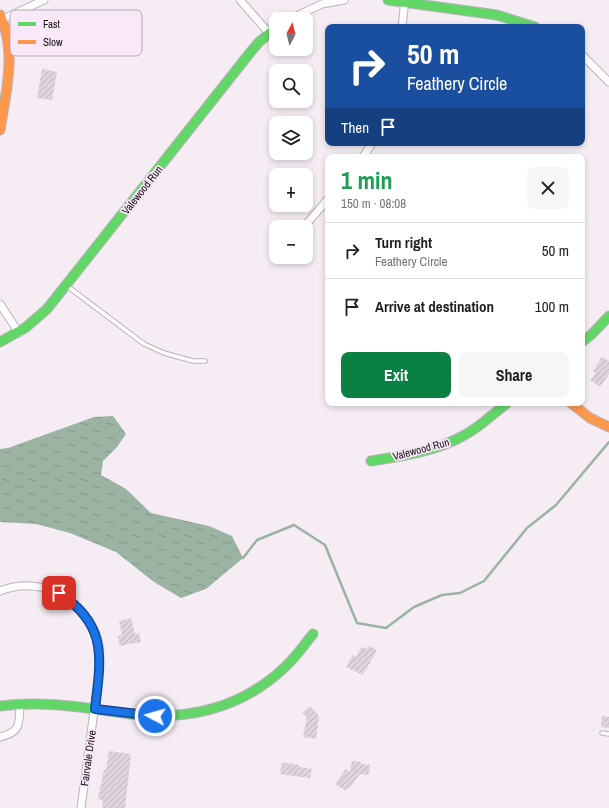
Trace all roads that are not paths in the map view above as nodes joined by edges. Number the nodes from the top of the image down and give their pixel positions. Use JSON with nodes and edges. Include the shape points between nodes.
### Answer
{"nodes":[{"id":1,"x":44,"y":0,"type":"edge"},
{"id":2,"x":240,"y":0,"type":"edge"},
{"id":3,"x":344,"y":0,"type":"edge"},
{"id":4,"x":388,"y":0,"type":"edge"},
{"id":5,"x":405,"y":1,"type":"edge"},
{"id":6,"x":19,"y":10,"type":"edge"},
{"id":7,"x":305,"y":12,"type":"edge"},
{"id":8,"x":1,"y":17,"type":"edge"},
{"id":9,"x":402,"y":24,"type":"edge"},
{"id":10,"x":527,"y":24,"type":"edge"},
{"id":11,"x":269,"y":26,"type":"edge"},
{"id":12,"x":269,"y":34,"type":"edge"},
{"id":13,"x":585,"y":58,"type":"edge"},
{"id":14,"x":609,"y":82,"type":"edge"},
{"id":15,"x":0,"y":130,"type":"edge"},
{"id":16,"x":325,"y":202,"type":"edge"},
{"id":17,"x":310,"y":220,"type":"edge"},
{"id":18,"x":66,"y":285,"type":"junction"},
{"id":19,"x":0,"y":304,"type":"edge"},
{"id":20,"x":609,"y":316,"type":"edge"},
{"id":21,"x":19,"y":333,"type":"junction"},
{"id":22,"x":585,"y":340,"type":"edge"},
{"id":23,"x":0,"y":342,"type":"edge"},
{"id":24,"x":205,"y":361,"type":"dead end"},
{"id":25,"x":503,"y":406,"type":"edge"},
{"id":26,"x":575,"y":406,"type":"edge"},
{"id":27,"x":609,"y":427,"type":"edge"},
{"id":28,"x":371,"y":461,"type":"dead end"},
{"id":29,"x":0,"y":591,"type":"edge"},
{"id":30,"x":313,"y":634,"type":"dead end"},
{"id":31,"x":20,"y":703,"type":"junction"},
{"id":32,"x":0,"y":706,"type":"edge"},
{"id":33,"x":95,"y":709,"type":"junction"},
{"id":34,"x":602,"y":733,"type":"dead end"},
{"id":35,"x":609,"y":734,"type":"edge"},
{"id":36,"x":0,"y":737,"type":"edge"},
{"id":37,"x":81,"y":808,"type":"edge"}],
"edges":[{"from":1,"to":6,"type":"street"},
{"from":2,"to":11,"type":"street"},
{"from":3,"to":7,"type":"street","via":[[322,4]]},
{"from":4,"to":5,"type":"street"},
{"from":5,"to":9,"type":"street"},
{"from":5,"to":10,"type":"street","via":[[497,15]]},
{"from":8,"to":15,"type":"street","via":[[8,33],[10,57]]},
{"from":12,"to":18,"type":"street","name":"Valewood Run","via":[[250,54]]},
{"from":13,"to":14,"type":"street"},
{"from":16,"to":17,"type":"street"},
{"from":18,"to":21,"type":"street","name":"Valewood Run","via":[[47,309]]},
{"from":18,"to":24,"type":"lane","via":[[144,344],[164,353],[193,361]]},
{"from":19,"to":21,"type":"street"},
{"from":20,"to":22,"type":"street"},
{"from":21,"to":23,"type":"street","name":"Valewood Run"},
{"from":25,"to":28,"type":"street","name":"Valewood Run","via":[[468,434],[454,440],[423,451]]},
{"from":26,"to":27,"type":"street","via":[[590,418]]},
{"from":29,"to":33,"type":"street","name":"Fairvale Drive","via":[[22,586],[47,588],[59,593],[80,609],[89,620],[95,632],[100,657]]},
{"from":30,"to":33,"type":"street","via":[[286,666],[268,681],[233,701],[207,710],[170,716]]},
{"from":31,"to":32,"type":"street"},
{"from":31,"to":33,"type":"street","via":[[58,704]]},
{"from":31,"to":36,"type":"street","via":[[19,722],[15,732]]},
{"from":33,"to":37,"type":"street","name":"Fairvale Drive"},
{"from":34,"to":35,"type":"lane"}]}
